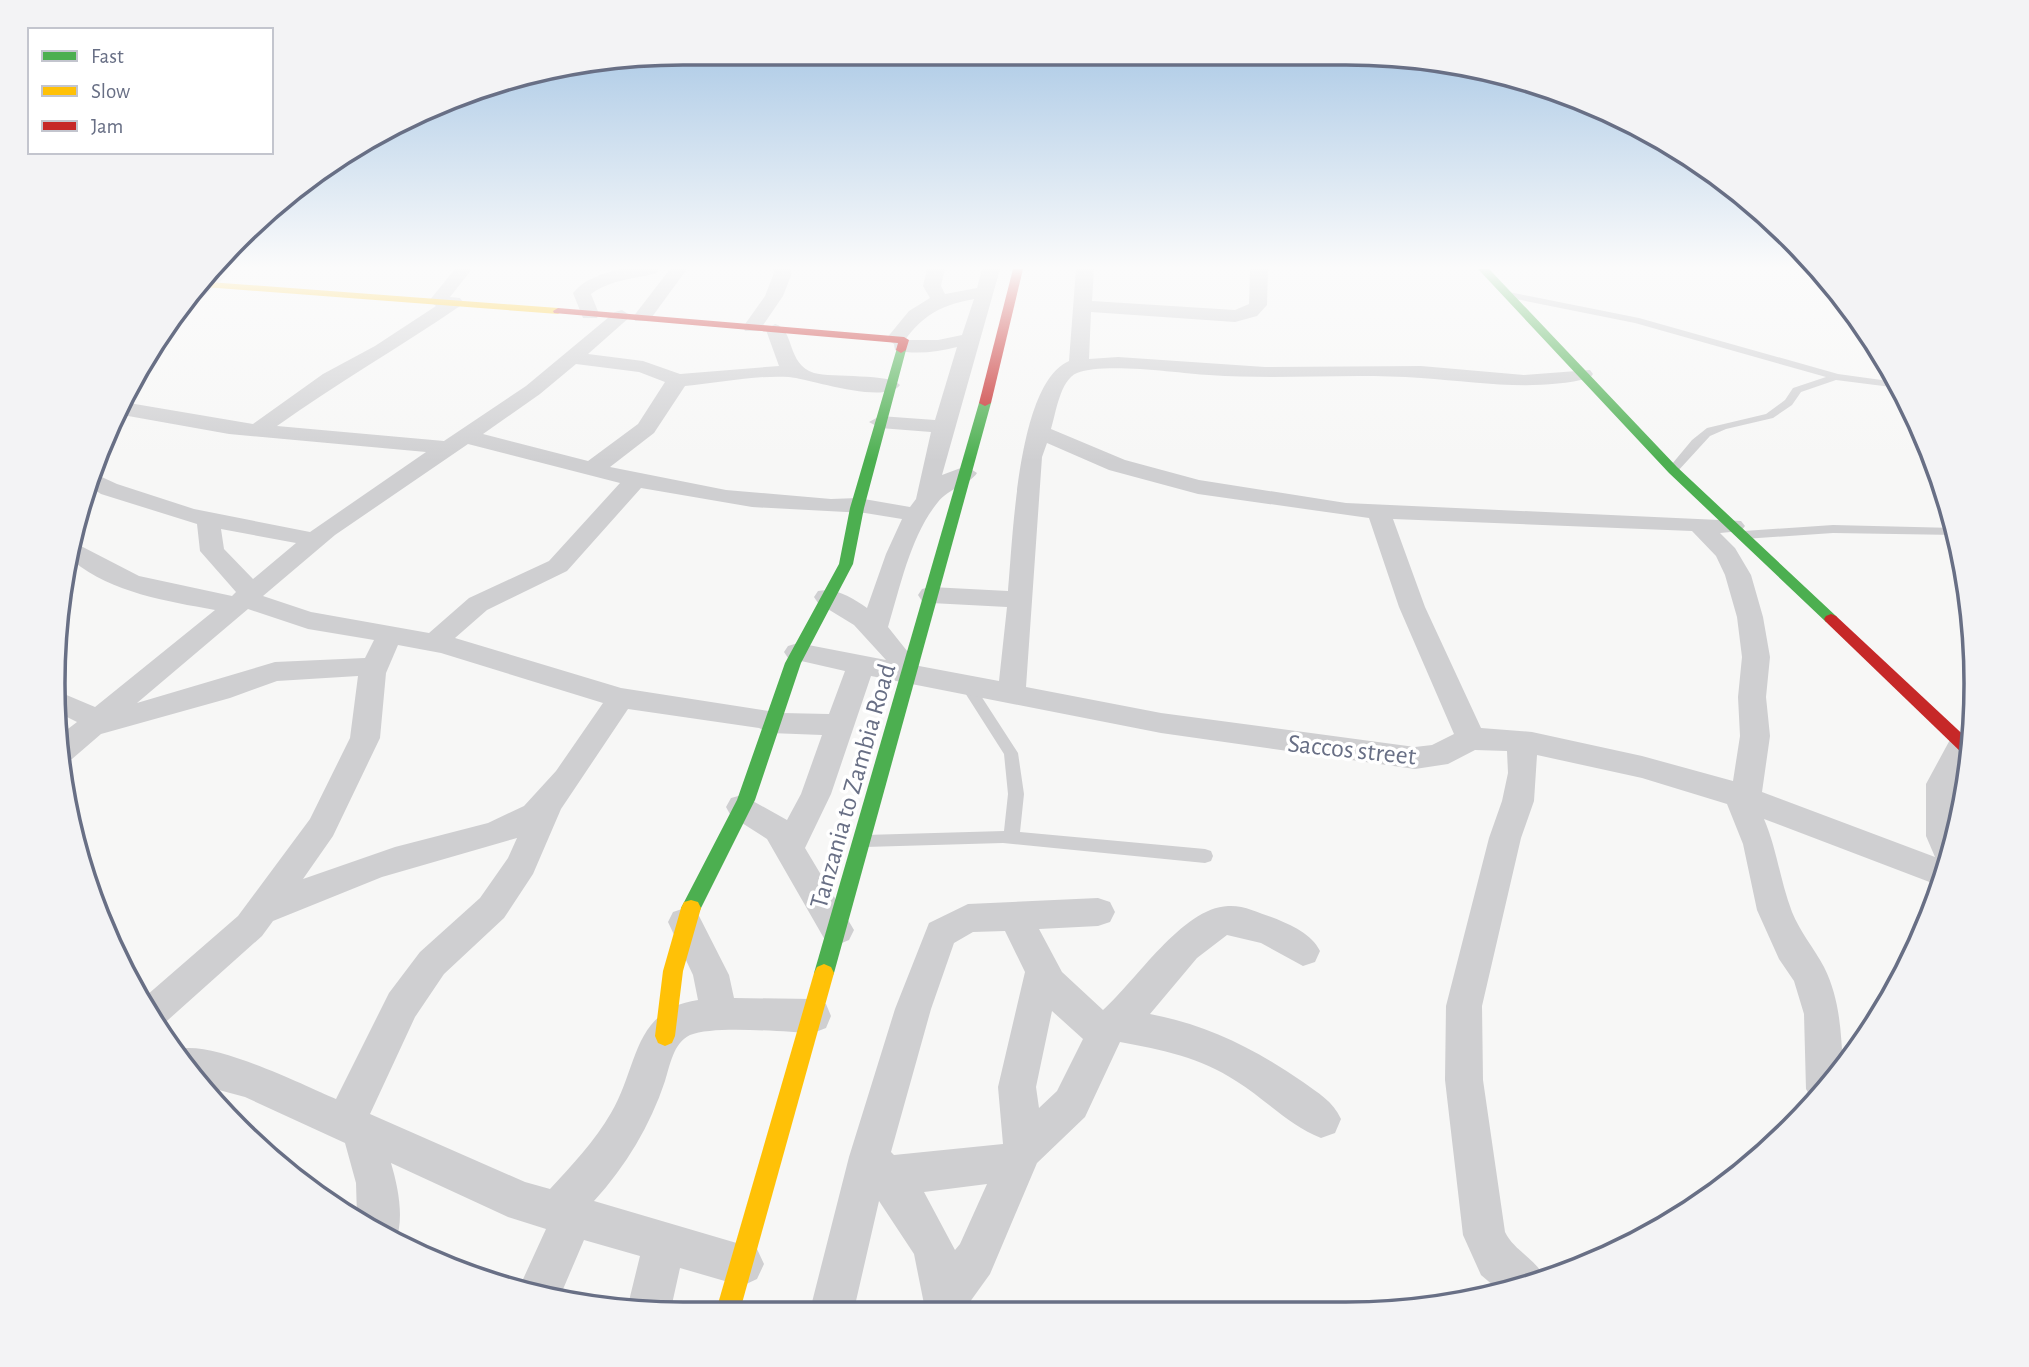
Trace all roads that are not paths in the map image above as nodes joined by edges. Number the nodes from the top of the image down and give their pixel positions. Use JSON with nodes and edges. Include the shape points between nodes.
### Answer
{"nodes":[{"id":1,"x":405,"y":333,"type":"edge"},
{"id":2,"x":608,"y":333,"type":"edge"},
{"id":3,"x":618,"y":333,"type":"edge"},
{"id":4,"x":776,"y":333,"type":"edge"},
{"id":5,"x":804,"y":333,"type":"edge"},
{"id":6,"x":905,"y":333,"type":"edge"},
{"id":7,"x":973,"y":333,"type":"edge"},
{"id":8,"x":1005,"y":333,"type":"edge"},
{"id":9,"x":1081,"y":333,"type":"edge"},
{"id":10,"x":1543,"y":333,"type":"edge"},
{"id":11,"x":1681,"y":333,"type":"edge"},
{"id":12,"x":969,"y":339,"type":"junction"},
{"id":13,"x":899,"y":342,"type":"junction"},
{"id":14,"x":572,"y":358,"type":"junction"},
{"id":15,"x":607,"y":362,"type":"junction"},
{"id":16,"x":1079,"y":365,"type":"junction"},
{"id":17,"x":794,"y":372,"type":"junction"},
{"id":18,"x":1583,"y":374,"type":"junction"},
{"id":19,"x":1837,"y":377,"type":"junction"},
{"id":20,"x":678,"y":380,"type":"junction"},
{"id":21,"x":1886,"y":383,"type":"edge"},
{"id":22,"x":890,"y":385,"type":"junction"},
{"id":23,"x":129,"y":410,"type":"edge"},
{"id":24,"x":880,"y":422,"type":"junction"},
{"id":25,"x":943,"y":427,"type":"junction"},
{"id":26,"x":258,"y":430,"type":"junction"},
{"id":27,"x":1040,"y":432,"type":"junction"},
{"id":28,"x":458,"y":443,"type":"junction"},
{"id":29,"x":594,"y":467,"type":"junction"},
{"id":30,"x":1673,"y":470,"type":"junction"},
{"id":31,"x":965,"y":473,"type":"junction"},
{"id":32,"x":636,"y":479,"type":"junction"},
{"id":33,"x":99,"y":483,"type":"edge"},
{"id":34,"x":858,"y":506,"type":"junction"},
{"id":35,"x":922,"y":508,"type":"junction"},
{"id":36,"x":1380,"y":513,"type":"junction"},
{"id":37,"x":208,"y":519,"type":"junction"},
{"id":38,"x":1699,"y":525,"type":"junction"},
{"id":39,"x":1738,"y":531,"type":"junction"},
{"id":40,"x":1945,"y":532,"type":"edge"},
{"id":41,"x":314,"y":540,"type":"junction"},
{"id":42,"x":79,"y":555,"type":"edge"},
{"id":43,"x":931,"y":595,"type":"junction"},
{"id":44,"x":827,"y":597,"type":"junction"},
{"id":45,"x":244,"y":599,"type":"junction"},
{"id":46,"x":1021,"y":600,"type":"junction"},
{"id":47,"x":874,"y":629,"type":"junction"},
{"id":48,"x":390,"y":634,"type":"junction"},
{"id":49,"x":435,"y":642,"type":"junction"},
{"id":50,"x":798,"y":652,"type":"junction"},
{"id":51,"x":862,"y":664,"type":"junction"},
{"id":52,"x":375,"y":667,"type":"junction"},
{"id":53,"x":909,"y":672,"type":"junction"},
{"id":54,"x":967,"y":685,"type":"junction"},
{"id":55,"x":1011,"y":694,"type":"junction"},
{"id":56,"x":621,"y":698,"type":"junction"},
{"id":57,"x":66,"y":706,"type":"edge"},
{"id":58,"x":771,"y":722,"type":"junction"},
{"id":59,"x":92,"y":723,"type":"junction"},
{"id":60,"x":839,"y":725,"type":"junction"},
{"id":61,"x":1471,"y":739,"type":"junction"},
{"id":62,"x":1522,"y":742,"type":"junction"},
{"id":63,"x":1961,"y":742,"type":"edge"},
{"id":64,"x":68,"y":745,"type":"edge"},
{"id":65,"x":1960,"y":756,"type":"edge"},
{"id":66,"x":1743,"y":798,"type":"junction"},
{"id":67,"x":547,"y":804,"type":"junction"},
{"id":68,"x":742,"y":807,"type":"junction"},
{"id":69,"x":1012,"y":838,"type":"junction"},
{"id":70,"x":1944,"y":840,"type":"edge"},
{"id":71,"x":862,"y":841,"type":"junction"},
{"id":72,"x":789,"y":848,"type":"junction"},
{"id":73,"x":1205,"y":856,"type":"dead end"},
{"id":74,"x":1935,"y":870,"type":"edge"},
{"id":75,"x":262,"y":910,"type":"junction"},
{"id":76,"x":1098,"y":912,"type":"dead end"},
{"id":77,"x":1014,"y":914,"type":"junction"},
{"id":78,"x":685,"y":922,"type":"junction"},
{"id":79,"x":837,"y":930,"type":"junction"},
{"id":80,"x":1303,"y":951,"type":"dead end"},
{"id":81,"x":1043,"y":972,"type":"junction"},
{"id":82,"x":158,"y":1009,"type":"edge"},
{"id":83,"x":720,"y":1016,"type":"junction"},
{"id":84,"x":813,"y":1016,"type":"junction"},
{"id":85,"x":1108,"y":1029,"type":"junction"},
{"id":86,"x":665,"y":1036,"type":"junction"},
{"id":87,"x":199,"y":1067,"type":"edge"},
{"id":88,"x":1824,"y":1074,"type":"edge"},
{"id":89,"x":1321,"y":1119,"type":"dead end"},
{"id":90,"x":354,"y":1126,"type":"junction"},
{"id":91,"x":1019,"y":1156,"type":"junction"},
{"id":92,"x":878,"y":1166,"type":"junction"},
{"id":93,"x":564,"y":1214,"type":"junction"},
{"id":94,"x":378,"y":1221,"type":"edge"},
{"id":95,"x":664,"y":1242,"type":"junction"},
{"id":96,"x":742,"y":1264,"type":"junction"},
{"id":97,"x":1517,"y":1278,"type":"edge"},
{"id":98,"x":541,"y":1285,"type":"edge"},
{"id":99,"x":651,"y":1301,"type":"edge"},
{"id":100,"x":731,"y":1302,"type":"edge"},
{"id":101,"x":834,"y":1302,"type":"edge"},
{"id":102,"x":945,"y":1302,"type":"edge"},
{"id":103,"x":948,"y":1302,"type":"edge"}],
"edges":[{"from":1,"to":26,"type":"street","via":[[330,378]]},
{"from":2,"to":14,"type":"street"},
{"from":3,"to":15,"type":"street","via":[[617,355]]},
{"from":4,"to":17,"type":"street"},
{"from":5,"to":13,"type":"main road"},
{"from":6,"to":13,"type":"street"},
{"from":7,"to":12,"type":"street"},
{"from":8,"to":31,"type":"main road","name":"Tanzania to Zambia Road"},
{"from":9,"to":16,"type":"street"},
{"from":10,"to":18,"type":"main road"},
{"from":11,"to":19,"type":"lane"},
{"from":12,"to":13,"type":"street","via":[[937,346]]},
{"from":12,"to":25,"type":"street"},
{"from":13,"to":22,"type":"main road"},
{"from":14,"to":15,"type":"street"},
{"from":14,"to":28,"type":"street"},
{"from":15,"to":20,"type":"street","via":[[643,367]]},
{"from":16,"to":18,"type":"street","via":[[1118,363],[1265,373],[1421,372],[1524,381]]},
{"from":16,"to":27,"type":"street","via":[[1062,373]]},
{"from":17,"to":20,"type":"street"},
{"from":17,"to":22,"type":"street","via":[[834,381]]},
{"from":18,"to":30,"type":"main road"},
{"from":19,"to":21,"type":"lane"},
{"from":19,"to":30,"type":"lane","via":[[1797,390],[1789,405],[1754,423],[1711,430]]},
{"from":20,"to":29,"type":"street","via":[[651,423]]},
{"from":22,"to":24,"type":"main road"},
{"from":23,"to":26,"type":"street"},
{"from":24,"to":25,"type":"street"},
{"from":24,"to":34,"type":"main road"},
{"from":25,"to":35,"type":"street"},
{"from":26,"to":28,"type":"street"},
{"from":27,"to":36,"type":"street","via":[[1117,465],[1198,486]]},
{"from":27,"to":46,"type":"street","via":[[1031,457]]},
{"from":28,"to":29,"type":"street"},
{"from":28,"to":41,"type":"street"},
{"from":29,"to":32,"type":"street"},
{"from":30,"to":39,"type":"main road"},
{"from":31,"to":35,"type":"street","via":[[939,486]]},
{"from":31,"to":43,"type":"main road","name":"Tanzania to Zambia Road"},
{"from":32,"to":34,"type":"street","via":[[765,502]]},
{"from":32,"to":49,"type":"street","via":[[558,566],[478,604]]},
{"from":33,"to":37,"type":"street"},
{"from":34,"to":35,"type":"street"},
{"from":34,"to":44,"type":"main road","via":[[846,564]]},
{"from":35,"to":47,"type":"street","via":[[902,545]]},
{"from":36,"to":38,"type":"street"},
{"from":36,"to":61,"type":"street","via":[[1412,607]]},
{"from":37,"to":41,"type":"street"},
{"from":37,"to":45,"type":"street","via":[[212,551]]},
{"from":38,"to":39,"type":"street"},
{"from":38,"to":66,"type":"street","via":[[1726,553],[1738,575],[1756,657],[1755,736]]},
{"from":39,"to":40,"type":"lane"},
{"from":39,"to":63,"type":"main road"},
{"from":41,"to":45,"type":"street"},
{"from":42,"to":45,"type":"street","via":[[142,584]]},
{"from":43,"to":46,"type":"street"},
{"from":43,"to":53,"type":"main road","name":"Tanzania to Zambia Road"},
{"from":44,"to":47,"type":"street"},
{"from":44,"to":50,"type":"main road"},
{"from":45,"to":48,"type":"street","via":[[308,620]]},
{"from":45,"to":59,"type":"street"},
{"from":46,"to":55,"type":"street"},
{"from":47,"to":53,"type":"street","via":[[890,643]]},
{"from":48,"to":49,"type":"street"},
{"from":48,"to":52,"type":"street"},
{"from":49,"to":56,"type":"street"},
{"from":50,"to":51,"type":"street","name":"Saccos street"},
{"from":50,"to":58,"type":"main road"},
{"from":51,"to":53,"type":"street","name":"Saccos street"},
{"from":51,"to":60,"type":"street"},
{"from":52,"to":59,"type":"street","via":[[275,672],[220,691]]},
{"from":52,"to":75,"type":"street","via":[[365,738],[322,827]]},
{"from":53,"to":54,"type":"street","name":"Saccos street"},
{"from":53,"to":71,"type":"main road","name":"Tanzania to Zambia Road"},
{"from":54,"to":55,"type":"street","name":"Saccos street"},
{"from":54,"to":69,"type":"lane","via":[[1011,753],[1016,793]]},
{"from":55,"to":61,"type":"street","name":"Saccos street","via":[[1161,723],[1415,758],[1437,756]]},
{"from":56,"to":58,"type":"street"},
{"from":56,"to":67,"type":"street"},
{"from":57,"to":59,"type":"street"},
{"from":58,"to":60,"type":"street"},
{"from":58,"to":68,"type":"main road"},
{"from":59,"to":64,"type":"street"},
{"from":60,"to":72,"type":"street","via":[[816,794]]},
{"from":61,"to":62,"type":"street","name":"Saccos street"},
{"from":62,"to":66,"type":"street","name":"Saccos street","via":[[1642,767]]},
{"from":62,"to":97,"type":"street","via":[[1518,802],[1464,1006],[1464,1080],[1485,1235],[1496,1260]]},
{"from":65,"to":70,"type":"street","via":[[1941,785]]},
{"from":66,"to":74,"type":"street","name":"Saccos street"},
{"from":66,"to":88,"type":"street","via":[[1759,844],[1773,911],[1810,975],[1822,1014]]},
{"from":67,"to":75,"type":"street","via":[[470,843],[338,878]]},
{"from":67,"to":90,"type":"street","via":[[521,865],[492,908],[432,963],[401,1005]]},
{"from":68,"to":72,"type":"street","via":[[778,830]]},
{"from":68,"to":78,"type":"main road"},
{"from":69,"to":71,"type":"lane"},
{"from":69,"to":73,"type":"lane"},
{"from":71,"to":79,"type":"main road","name":"Tanzania to Zambia Road"},
{"from":72,"to":79,"type":"street"},
{"from":75,"to":82,"type":"street","via":[[203,971]]},
{"from":76,"to":77,"type":"street"},
{"from":77,"to":81,"type":"street"},
{"from":77,"to":92,"type":"street","via":[[968,918],[941,933],[904,1039]]},
{"from":78,"to":83,"type":"street","via":[[711,975]]},
{"from":78,"to":86,"type":"main road","via":[[668,988]]},
{"from":79,"to":84,"type":"main road","name":"Tanzania to Zambia Road"},
{"from":80,"to":85,"type":"street","via":[[1245,922],[1226,920],[1207,927]]},
{"from":81,"to":85,"type":"street","via":[[1074,1009]]},
{"from":81,"to":91,"type":"street","via":[[1017,1087]]},
{"from":83,"to":84,"type":"street"},
{"from":83,"to":86,"type":"street","via":[[678,1022]]},
{"from":84,"to":96,"type":"main road","name":"Tanzania to Zambia Road"},
{"from":85,"to":89,"type":"street","via":[[1176,1036],[1210,1046]]},
{"from":85,"to":91,"type":"street","via":[[1071,1104]]},
{"from":86,"to":93,"type":"street","via":[[657,1045],[642,1092],[617,1143]]},
{"from":87,"to":90,"type":"street","via":[[249,1080]]},
{"from":90,"to":93,"type":"street","via":[[523,1202]]},
{"from":90,"to":94,"type":"street","via":[[376,1183]]},
{"from":91,"to":92,"type":"street","via":[[980,1164]]},
{"from":91,"to":103,"type":"street","via":[[975,1259]]},
{"from":92,"to":101,"type":"street","via":[[850,1227]]},
{"from":92,"to":102,"type":"street","via":[[932,1240],[946,1285]]},
{"from":93,"to":95,"type":"street"},
{"from":93,"to":98,"type":"street"},
{"from":95,"to":96,"type":"street"},
{"from":95,"to":99,"type":"street"},
{"from":96,"to":100,"type":"main road","name":"Tanzania to Zambia Road"}]}
